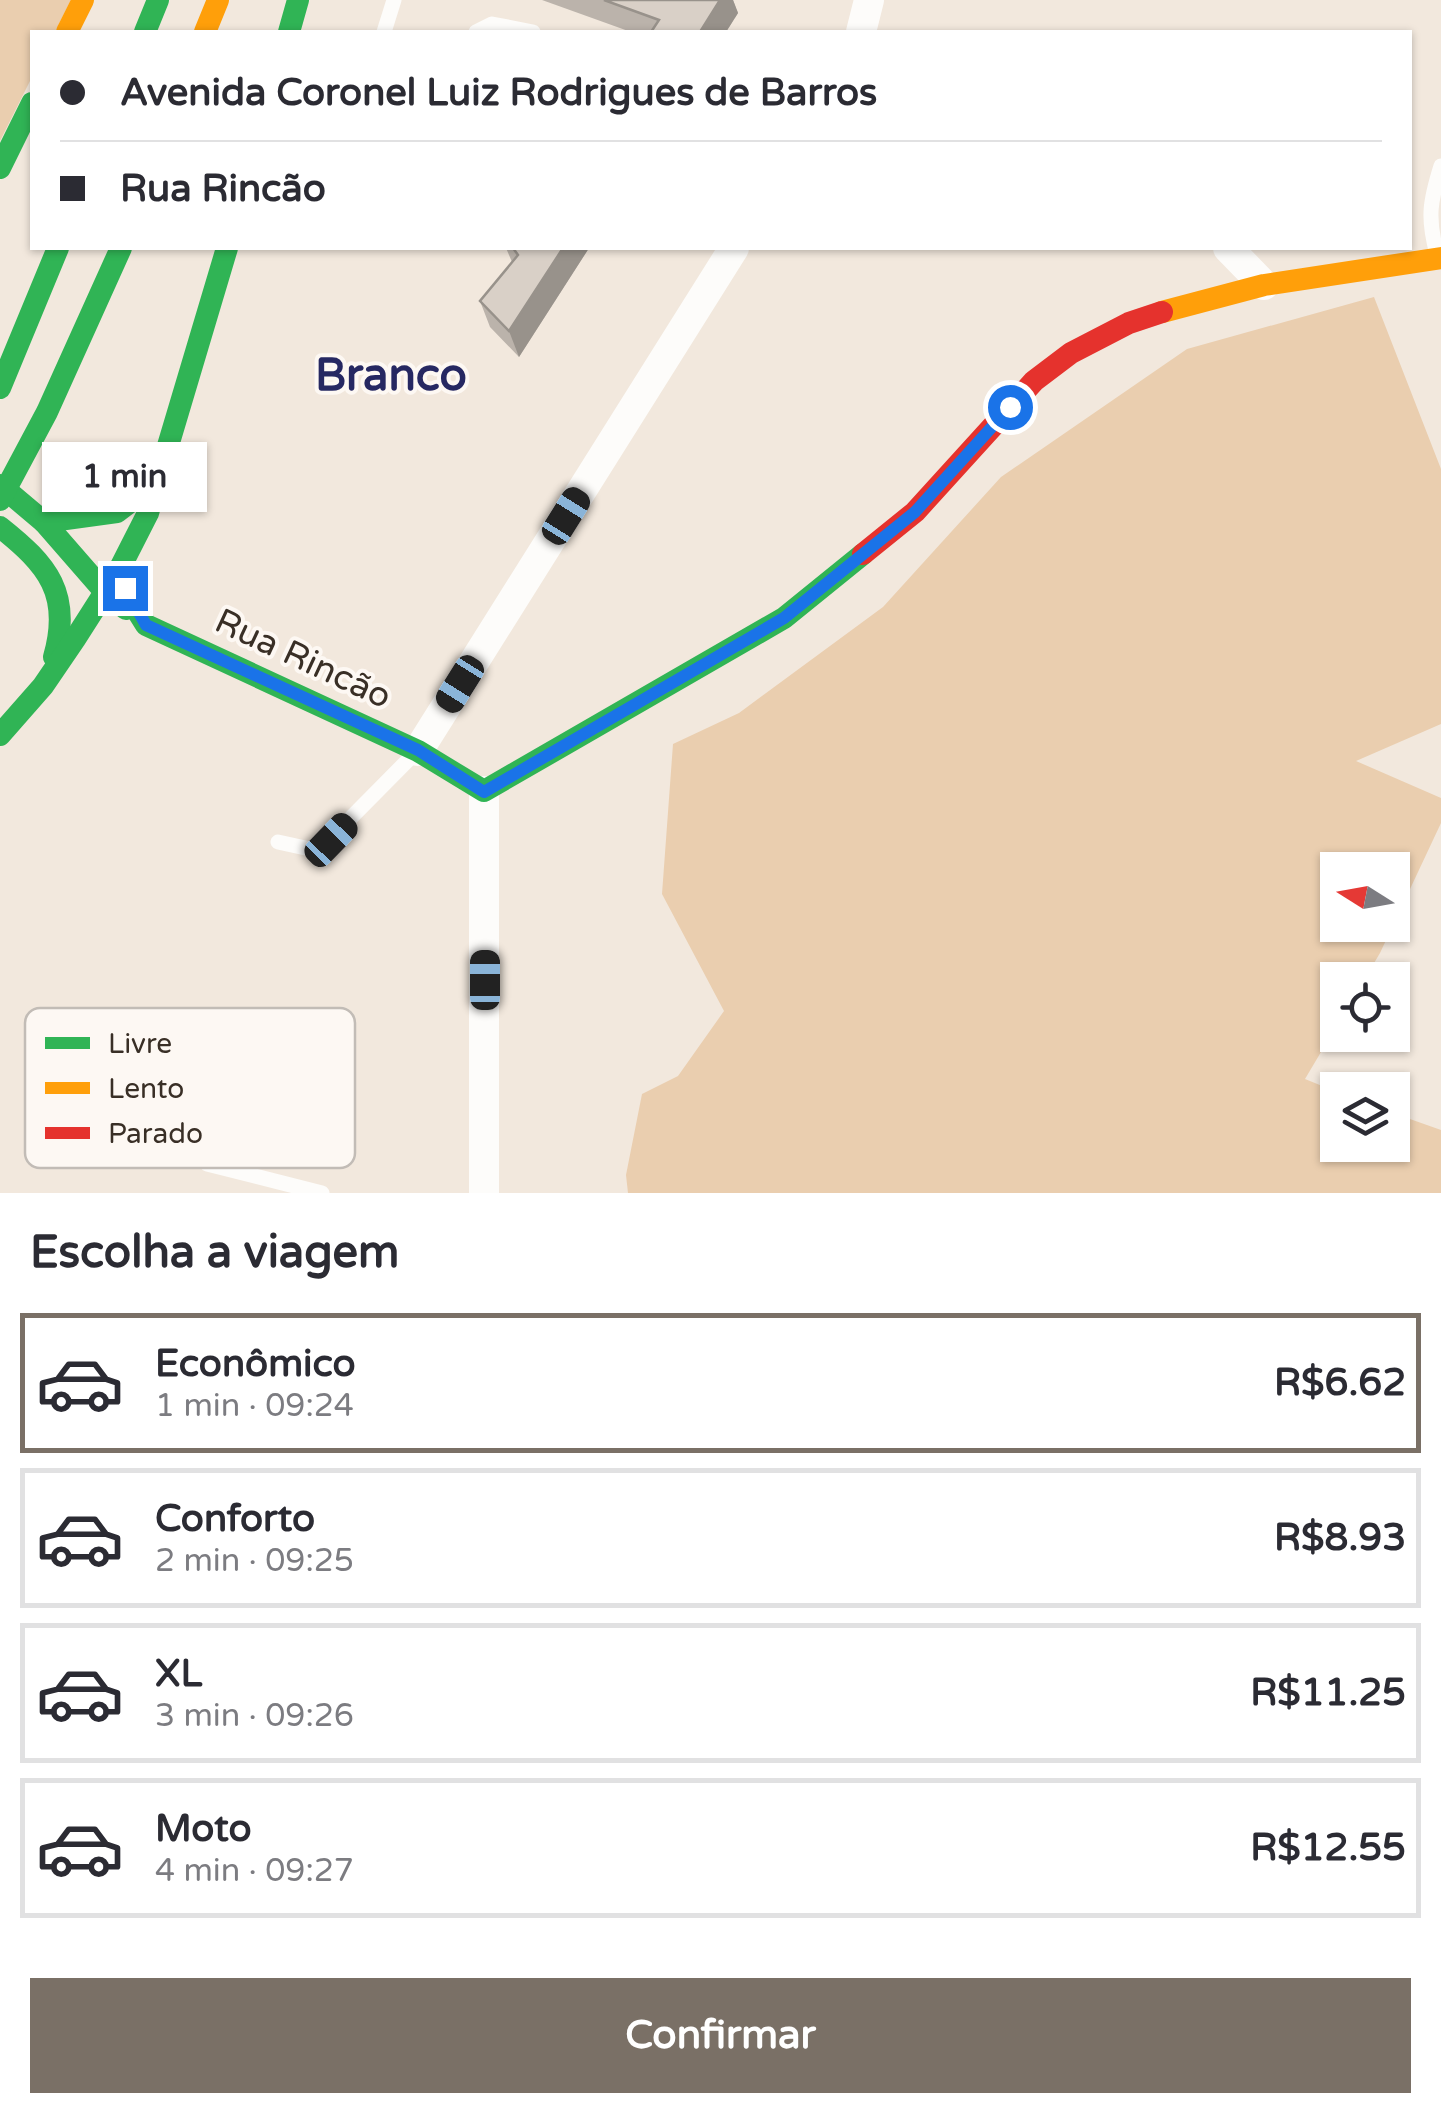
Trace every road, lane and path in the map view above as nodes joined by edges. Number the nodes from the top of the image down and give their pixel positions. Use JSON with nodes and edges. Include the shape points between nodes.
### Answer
{"nodes":[{"id":1,"x":84,"y":0,"type":"edge"},
{"id":2,"x":158,"y":0,"type":"edge"},
{"id":3,"x":218,"y":0,"type":"edge"},
{"id":4,"x":298,"y":0,"type":"edge"},
{"id":5,"x":394,"y":0,"type":"edge"},
{"id":6,"x":869,"y":0,"type":"edge"},
{"id":7,"x":68,"y":30,"type":"edge"},
{"id":8,"x":146,"y":30,"type":"edge"},
{"id":9,"x":206,"y":30,"type":"edge"},
{"id":10,"x":290,"y":30,"type":"edge"},
{"id":11,"x":385,"y":30,"type":"edge"},
{"id":12,"x":478,"y":30,"type":"edge"},
{"id":13,"x":525,"y":30,"type":"edge"},
{"id":14,"x":862,"y":30,"type":"edge"},
{"id":15,"x":30,"y":106,"type":"edge"},
{"id":16,"x":1441,"y":166,"type":"edge"},
{"id":17,"x":0,"y":168,"type":"edge"},
{"id":18,"x":57,"y":250,"type":"edge"},
{"id":19,"x":120,"y":250,"type":"edge"},
{"id":20,"x":226,"y":250,"type":"edge"},
{"id":21,"x":733,"y":250,"type":"edge"},
{"id":22,"x":1230,"y":250,"type":"edge"},
{"id":23,"x":1440,"y":260,"type":"edge"},
{"id":24,"x":1264,"y":285,"type":"junction"},
{"id":25,"x":1,"y":386,"type":"edge"},
{"id":26,"x":161,"y":478,"type":"junction"},
{"id":27,"x":0,"y":484,"type":"edge"},
{"id":28,"x":0,"y":500,"type":"edge"},
{"id":29,"x":44,"y":522,"type":"junction"},
{"id":30,"x":0,"y":527,"type":"edge"},
{"id":31,"x":119,"y":570,"type":"junction"},
{"id":32,"x":105,"y":592,"type":"junction"},
{"id":33,"x":146,"y":625,"type":"junction"},
{"id":34,"x":75,"y":639,"type":"junction"},
{"id":35,"x":43,"y":686,"type":"junction"},
{"id":36,"x":0,"y":735,"type":"edge"},
{"id":37,"x":418,"y":750,"type":"junction"},
{"id":38,"x":484,"y":792,"type":"junction"},
{"id":39,"x":278,"y":842,"type":"dead end"},
{"id":40,"x":224,"y":1168,"type":"edge"},
{"id":41,"x":322,"y":1193,"type":"edge"},
{"id":42,"x":484,"y":1193,"type":"edge"}],
"edges":[{"from":1,"to":7,"type":"main road"},
{"from":2,"to":8,"type":"main road"},
{"from":3,"to":9,"type":"main road"},
{"from":4,"to":10,"type":"main road"},
{"from":5,"to":11,"type":"lane"},
{"from":6,"to":14,"type":"street"},
{"from":12,"to":13,"type":"lane","via":[[502,24]]},
{"from":15,"to":17,"type":"main road"},
{"from":16,"to":23,"type":"lane","via":[[1429,224]]},
{"from":18,"to":25,"type":"main road"},
{"from":19,"to":28,"type":"main road"},
{"from":20,"to":26,"type":"main road"},
{"from":21,"to":37,"type":"street"},
{"from":22,"to":24,"type":"street"},
{"from":23,"to":24,"type":"main road"},
{"from":24,"to":38,"type":"main road","via":[[1129,323],[1070,352],[1034,381],[915,512],[784,618]]},
{"from":26,"to":29,"type":"main road","via":[[116,512]]},
{"from":26,"to":31,"type":"main road"},
{"from":27,"to":29,"type":"main road","name":"Rua Rincão"},
{"from":29,"to":32,"type":"main road","name":"Rua Rincão"},
{"from":30,"to":35,"type":"main road","via":[[30,550],[62,601],[63,634]]},
{"from":31,"to":32,"type":"main road"},
{"from":31,"to":33,"type":"main road"},
{"from":32,"to":33,"type":"main road","name":"Rua Rincão"},
{"from":32,"to":34,"type":"main road"},
{"from":33,"to":34,"type":"main road"},
{"from":33,"to":37,"type":"main road","name":"Rua Rincão"},
{"from":34,"to":35,"type":"main road"},
{"from":35,"to":36,"type":"main road"},
{"from":37,"to":38,"type":"main road","name":"Rua Rincão"},
{"from":37,"to":39,"type":"lane","via":[[324,846]]},
{"from":38,"to":42,"type":"street"},
{"from":40,"to":41,"type":"lane"}]}
